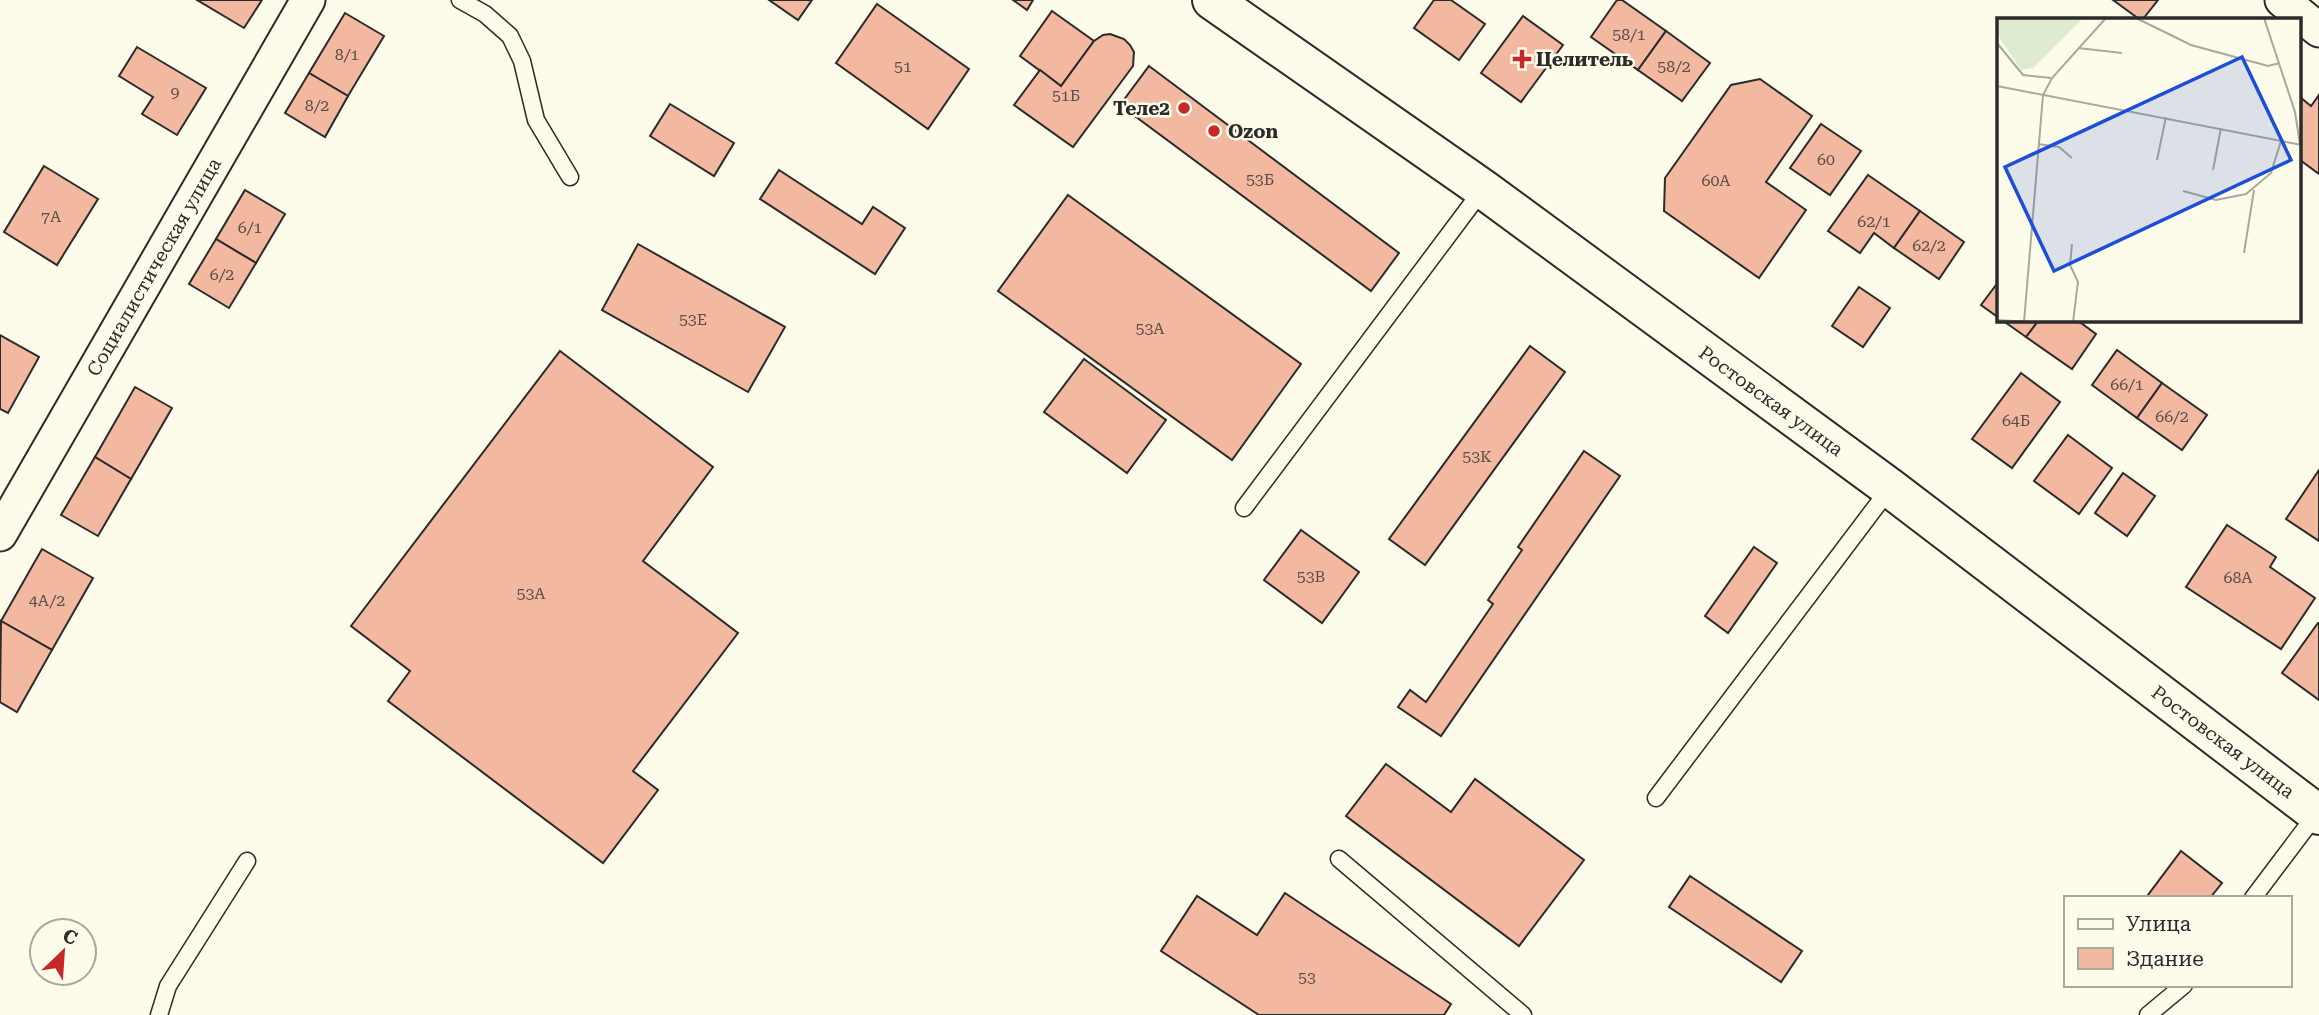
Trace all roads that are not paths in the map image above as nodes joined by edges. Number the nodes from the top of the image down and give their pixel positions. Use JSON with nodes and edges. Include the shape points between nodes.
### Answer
{"nodes":[{"id":1,"x":308,"y":0,"type":"edge"},
{"id":2,"x":460,"y":0,"type":"edge"},
{"id":3,"x":1212,"y":0,"type":"edge"},
{"id":4,"x":2282,"y":0,"type":"edge"},
{"id":5,"x":2319,"y":30,"type":"edge"},
{"id":6,"x":570,"y":177,"type":"dead end"},
{"id":7,"x":1482,"y":188,"type":"junction"},
{"id":8,"x":1890,"y":488,"type":"junction"},
{"id":9,"x":1244,"y":508,"type":"dead end"},
{"id":10,"x":0,"y":534,"type":"edge"},
{"id":11,"x":1656,"y":798,"type":"dead end"},
{"id":12,"x":2318,"y":814,"type":"edge"},
{"id":13,"x":1339,"y":859,"type":"dead end"},
{"id":14,"x":247,"y":862,"type":"dead end"},
{"id":15,"x":2255,"y":896,"type":"edge"},
{"id":16,"x":2182,"y":987,"type":"edge"},
{"id":17,"x":159,"y":1015,"type":"edge"},
{"id":18,"x":1523,"y":1015,"type":"edge"},
{"id":19,"x":2148,"y":1015,"type":"edge"}],
"edges":[{"from":1,"to":10,"type":"street","name":"Социалистическая улица"},
{"from":2,"to":6,"type":"lane","via":[[485,14],[510,37],[522,61],[536,120]]},
{"from":3,"to":7,"type":"main road","name":"Ростовская улица"},
{"from":4,"to":5,"type":"street"},
{"from":7,"to":8,"type":"main road","name":"Ростовская улица"},
{"from":7,"to":9,"type":"lane"},
{"from":8,"to":11,"type":"lane"},
{"from":8,"to":12,"type":"main road","name":"Ростовская улица"},
{"from":12,"to":15,"type":"lane"},
{"from":13,"to":18,"type":"lane"},
{"from":14,"to":17,"type":"lane","via":[[168,986]]},
{"from":16,"to":19,"type":"lane"}]}
